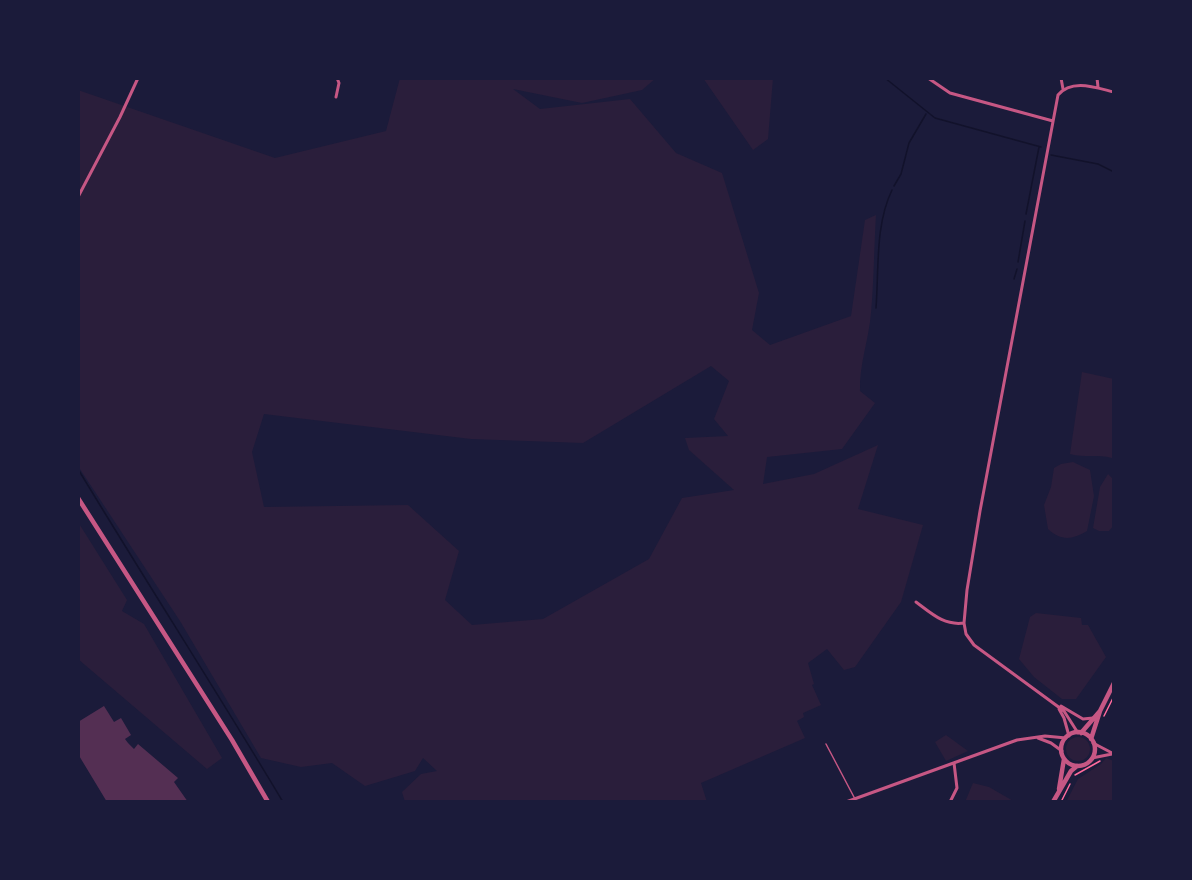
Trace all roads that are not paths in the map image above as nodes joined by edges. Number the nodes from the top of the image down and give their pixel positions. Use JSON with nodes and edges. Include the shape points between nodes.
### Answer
{"nodes":[{"id":1,"x":138,"y":78,"type":"edge"},
{"id":2,"x":337,"y":78,"type":"edge"},
{"id":3,"x":928,"y":78,"type":"edge"},
{"id":4,"x":1061,"y":78,"type":"edge"},
{"id":5,"x":1097,"y":78,"type":"edge"},
{"id":6,"x":1098,"y":87,"type":"junction"},
{"id":7,"x":1063,"y":89,"type":"junction"},
{"id":8,"x":1114,"y":92,"type":"edge"},
{"id":9,"x":336,"y":97,"type":"dead end"},
{"id":10,"x":1053,"y":121,"type":"junction"},
{"id":11,"x":78,"y":197,"type":"edge"},
{"id":12,"x":78,"y":498,"type":"edge"},
{"id":13,"x":916,"y":602,"type":"dead end"},
{"id":14,"x":964,"y":623,"type":"junction"},
{"id":15,"x":1114,"y":683,"type":"edge"},
{"id":16,"x":1056,"y":705,"type":"junction"},
{"id":17,"x":1100,"y":711,"type":"junction"},
{"id":18,"x":1093,"y":718,"type":"junction"},
{"id":19,"x":1080,"y":733,"type":"junction"},
{"id":20,"x":1036,"y":737,"type":"junction"},
{"id":21,"x":1067,"y":737,"type":"junction"},
{"id":22,"x":1092,"y":741,"type":"junction"},
{"id":23,"x":826,"y":744,"type":"dead end"},
{"id":24,"x":1062,"y":751,"type":"junction"},
{"id":25,"x":1114,"y":754,"type":"edge"},
{"id":26,"x":1064,"y":758,"type":"junction"},
{"id":27,"x":1092,"y":758,"type":"junction"},
{"id":28,"x":954,"y":763,"type":"junction"},
{"id":29,"x":1077,"y":766,"type":"junction"},
{"id":30,"x":1057,"y":794,"type":"junction"},
{"id":31,"x":855,"y":799,"type":"junction"},
{"id":32,"x":268,"y":802,"type":"edge"},
{"id":33,"x":846,"y":802,"type":"edge"},
{"id":34,"x":950,"y":802,"type":"edge"},
{"id":35,"x":1053,"y":802,"type":"edge"}],
"edges":[{"from":1,"to":11,"type":"street"},
{"from":2,"to":9,"type":"street"},
{"from":3,"to":10,"type":"street","via":[[950,93]]},
{"from":4,"to":7,"type":"street"},
{"from":5,"to":6,"type":"street"},
{"from":6,"to":7,"type":"street"},
{"from":6,"to":8,"type":"street"},
{"from":7,"to":10,"type":"street"},
{"from":10,"to":14,"type":"street","via":[[978,522]]},
{"from":12,"to":32,"type":"street"},
{"from":13,"to":14,"type":"street","via":[[946,622]]},
{"from":14,"to":16,"type":"street","via":[[974,645]]},
{"from":15,"to":17,"type":"street"},
{"from":16,"to":18,"type":"street","via":[[1083,718]]},
{"from":16,"to":19,"type":"street"},
{"from":16,"to":21,"type":"street","via":[[1064,718]]},
{"from":17,"to":18,"type":"street"},
{"from":17,"to":22,"type":"street"},
{"from":18,"to":19,"type":"street"},
{"from":19,"to":21,"type":"street"},
{"from":19,"to":22,"type":"street"},
{"from":20,"to":21,"type":"street"},
{"from":20,"to":24,"type":"street"},
{"from":20,"to":28,"type":"street"},
{"from":21,"to":24,"type":"street"},
{"from":22,"to":25,"type":"street"},
{"from":22,"to":27,"type":"street"},
{"from":23,"to":31,"type":"lane"},
{"from":24,"to":26,"type":"street"},
{"from":25,"to":27,"type":"street"},
{"from":26,"to":29,"type":"street"},
{"from":26,"to":30,"type":"street"},
{"from":27,"to":29,"type":"street"},
{"from":28,"to":31,"type":"street"},
{"from":28,"to":34,"type":"street","via":[[957,788]]},
{"from":29,"to":30,"type":"street"},
{"from":30,"to":35,"type":"street"},
{"from":31,"to":33,"type":"street"}]}
